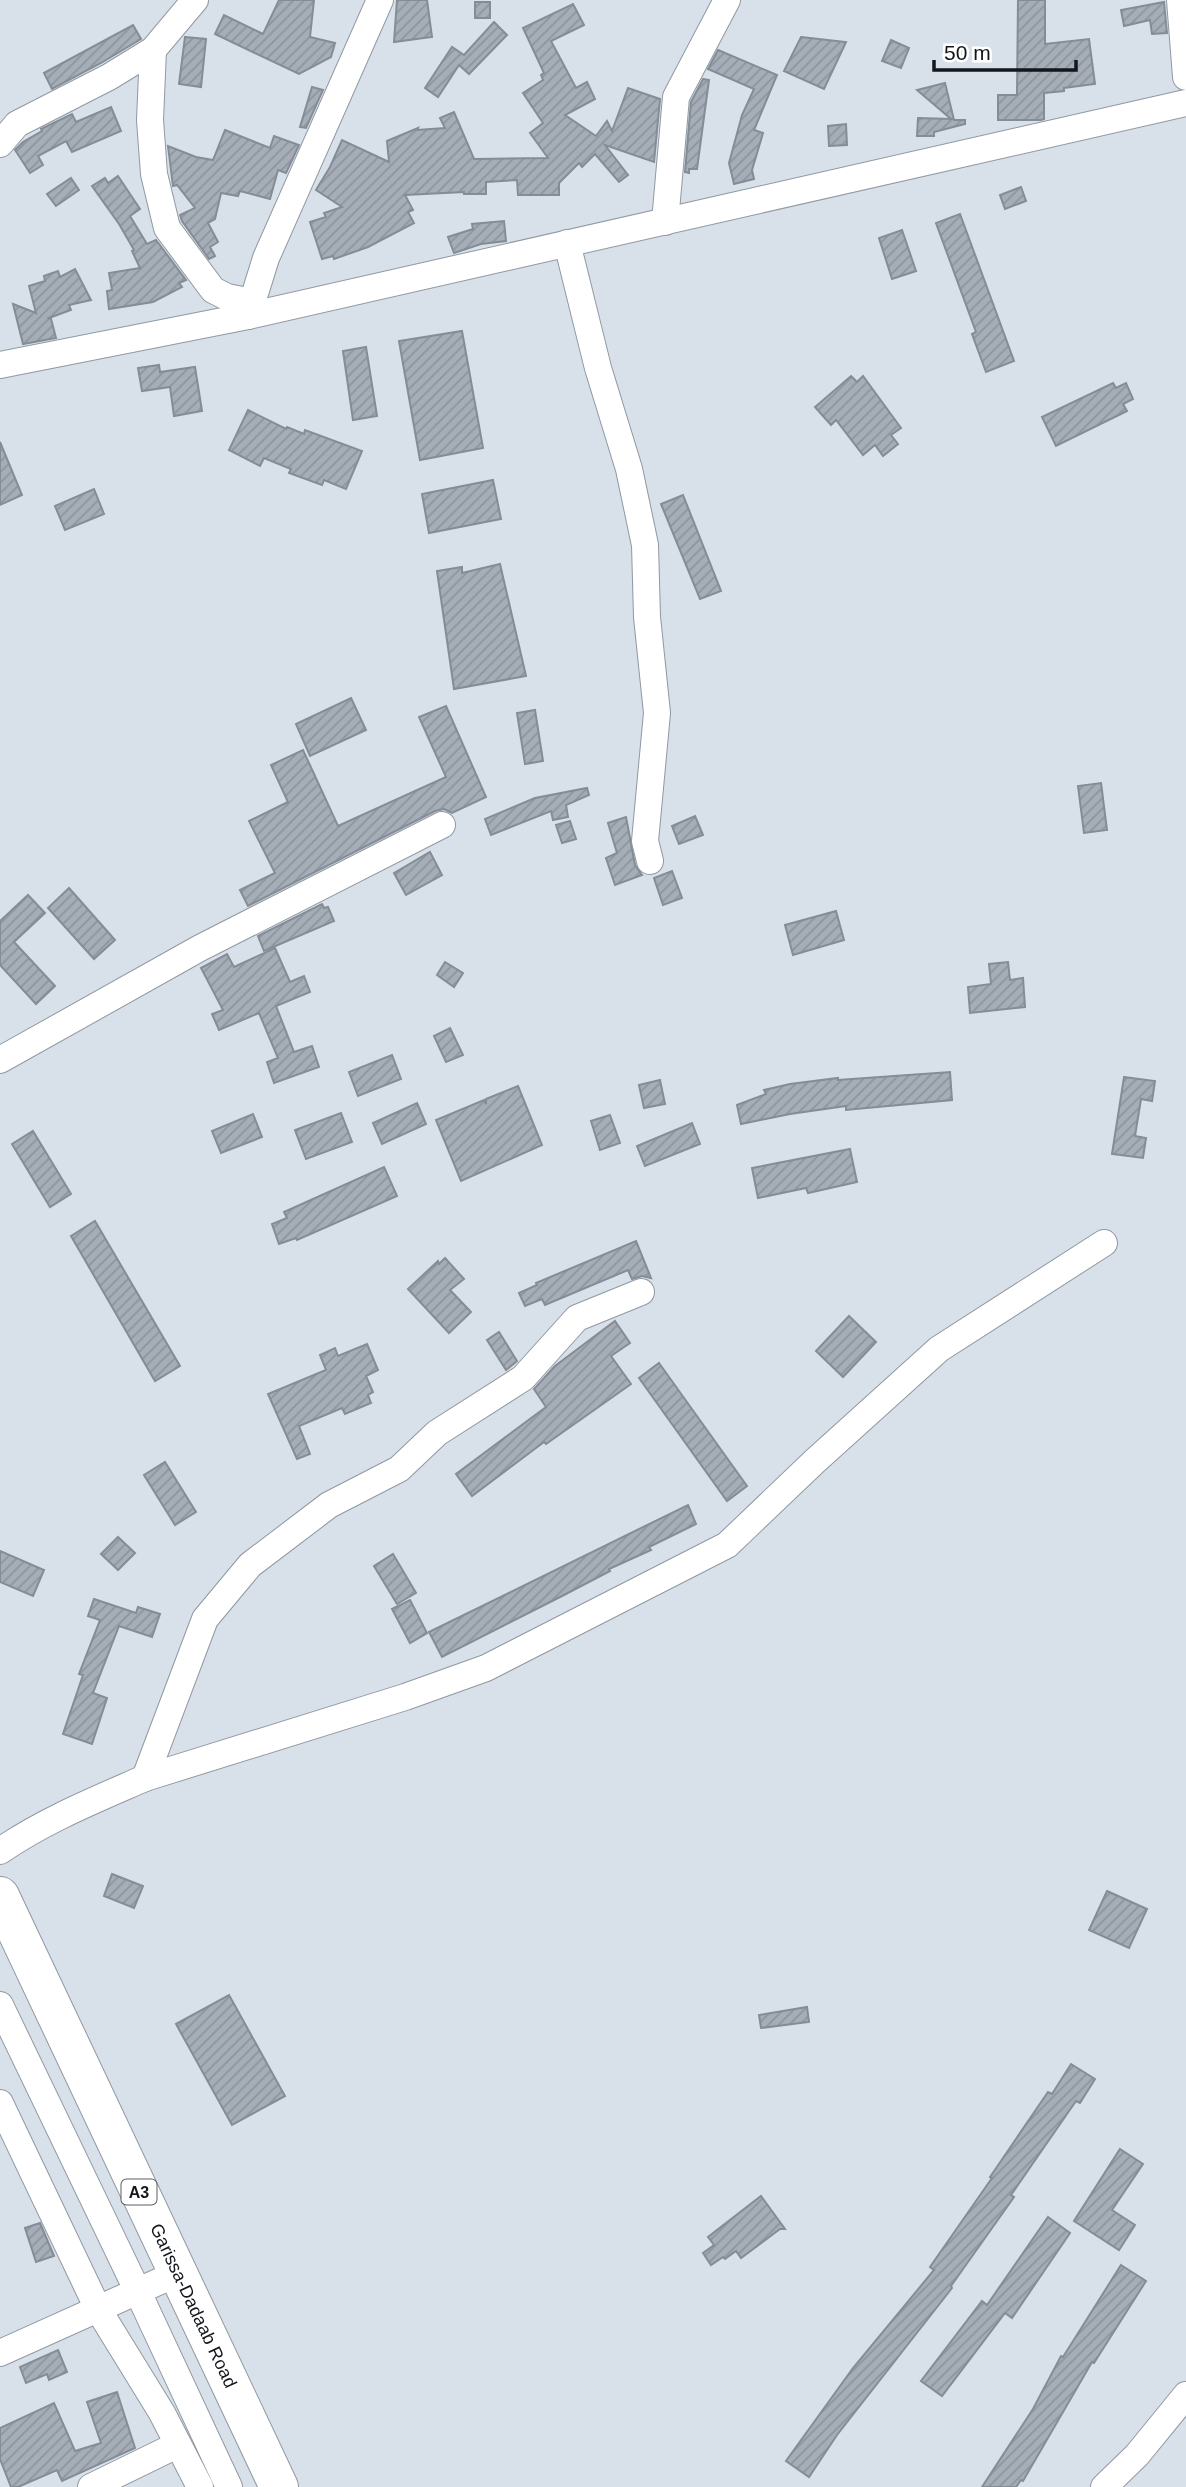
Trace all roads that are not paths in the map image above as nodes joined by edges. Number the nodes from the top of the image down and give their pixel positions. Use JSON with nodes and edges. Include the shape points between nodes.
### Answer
{"nodes":[{"id":1,"x":195,"y":0,"type":"edge"},
{"id":2,"x":380,"y":0,"type":"edge"},
{"id":3,"x":727,"y":0,"type":"edge"},
{"id":4,"x":1180,"y":0,"type":"edge"},
{"id":5,"x":152,"y":50,"type":"junction"},
{"id":6,"x":1186,"y":77,"type":"edge"},
{"id":7,"x":1186,"y":103,"type":"edge"},
{"id":8,"x":0,"y":144,"type":"edge"},
{"id":9,"x":665,"y":222,"type":"junction"},
{"id":10,"x":567,"y":243,"type":"junction"},
{"id":11,"x":250,"y":309,"type":"junction"},
{"id":12,"x":0,"y":365,"type":"edge"},
{"id":13,"x":442,"y":825,"type":"dead end"},
{"id":14,"x":650,"y":862,"type":"dead end"},
{"id":15,"x":0,"y":1060,"type":"edge"},
{"id":16,"x":1104,"y":1243,"type":"dead end"},
{"id":17,"x":641,"y":1292,"type":"dead end"},
{"id":18,"x":145,"y":1778,"type":"junction"},
{"id":19,"x":0,"y":1852,"type":"edge"},
{"id":20,"x":0,"y":1896,"type":"edge"},
{"id":21,"x":0,"y":2005,"type":"edge"},
{"id":22,"x":0,"y":2103,"type":"edge"},
{"id":23,"x":178,"y":2273,"type":"junction"},
{"id":24,"x":138,"y":2292,"type":"junction"},
{"id":25,"x":98,"y":2309,"type":"junction"},
{"id":26,"x":0,"y":2353,"type":"edge"},
{"id":27,"x":1186,"y":2395,"type":"edge"},
{"id":28,"x":177,"y":2445,"type":"junction"},
{"id":29,"x":91,"y":2487,"type":"edge"},
{"id":30,"x":200,"y":2487,"type":"edge"},
{"id":31,"x":229,"y":2487,"type":"edge"},
{"id":32,"x":279,"y":2487,"type":"edge"},
{"id":33,"x":1104,"y":2487,"type":"edge"}],
"edges":[{"from":1,"to":5,"type":"street"},
{"from":2,"to":11,"type":"street","via":[[266,258]]},
{"from":3,"to":9,"type":"street","via":[[676,97]]},
{"from":4,"to":6,"type":"street"},
{"from":5,"to":8,"type":"street","via":[[17,124]]},
{"from":5,"to":11,"type":"street","via":[[154,174],[167,228],[213,290]]},
{"from":7,"to":9,"type":"street"},
{"from":9,"to":10,"type":"street"},
{"from":10,"to":11,"type":"street"},
{"from":10,"to":14,"type":"street","via":[[629,469],[645,545],[657,713],[645,841]]},
{"from":11,"to":12,"type":"street"},
{"from":13,"to":15,"type":"street","via":[[200,948]]},
{"from":16,"to":18,"type":"street","via":[[939,1349],[727,1545],[486,1668]]},
{"from":17,"to":18,"type":"street","via":[[577,1318],[523,1378],[437,1433],[399,1469],[329,1505],[250,1565],[205,1619]]},
{"from":18,"to":19,"type":"street","via":[[65,1814]]},
{"from":20,"to":23,"type":"highway","name":"Garissa-Dadaab Road","number":"A3"},
{"from":21,"to":24,"type":"street"},
{"from":22,"to":25,"type":"street"},
{"from":23,"to":24,"type":"street"},
{"from":23,"to":32,"type":"highway","name":"Garissa-Dadaab Road","number":"A3"},
{"from":24,"to":25,"type":"street"},
{"from":24,"to":31,"type":"street"},
{"from":25,"to":26,"type":"street"},
{"from":25,"to":28,"type":"street"},
{"from":27,"to":33,"type":"street"},
{"from":28,"to":29,"type":"street"},
{"from":28,"to":30,"type":"street"}]}
